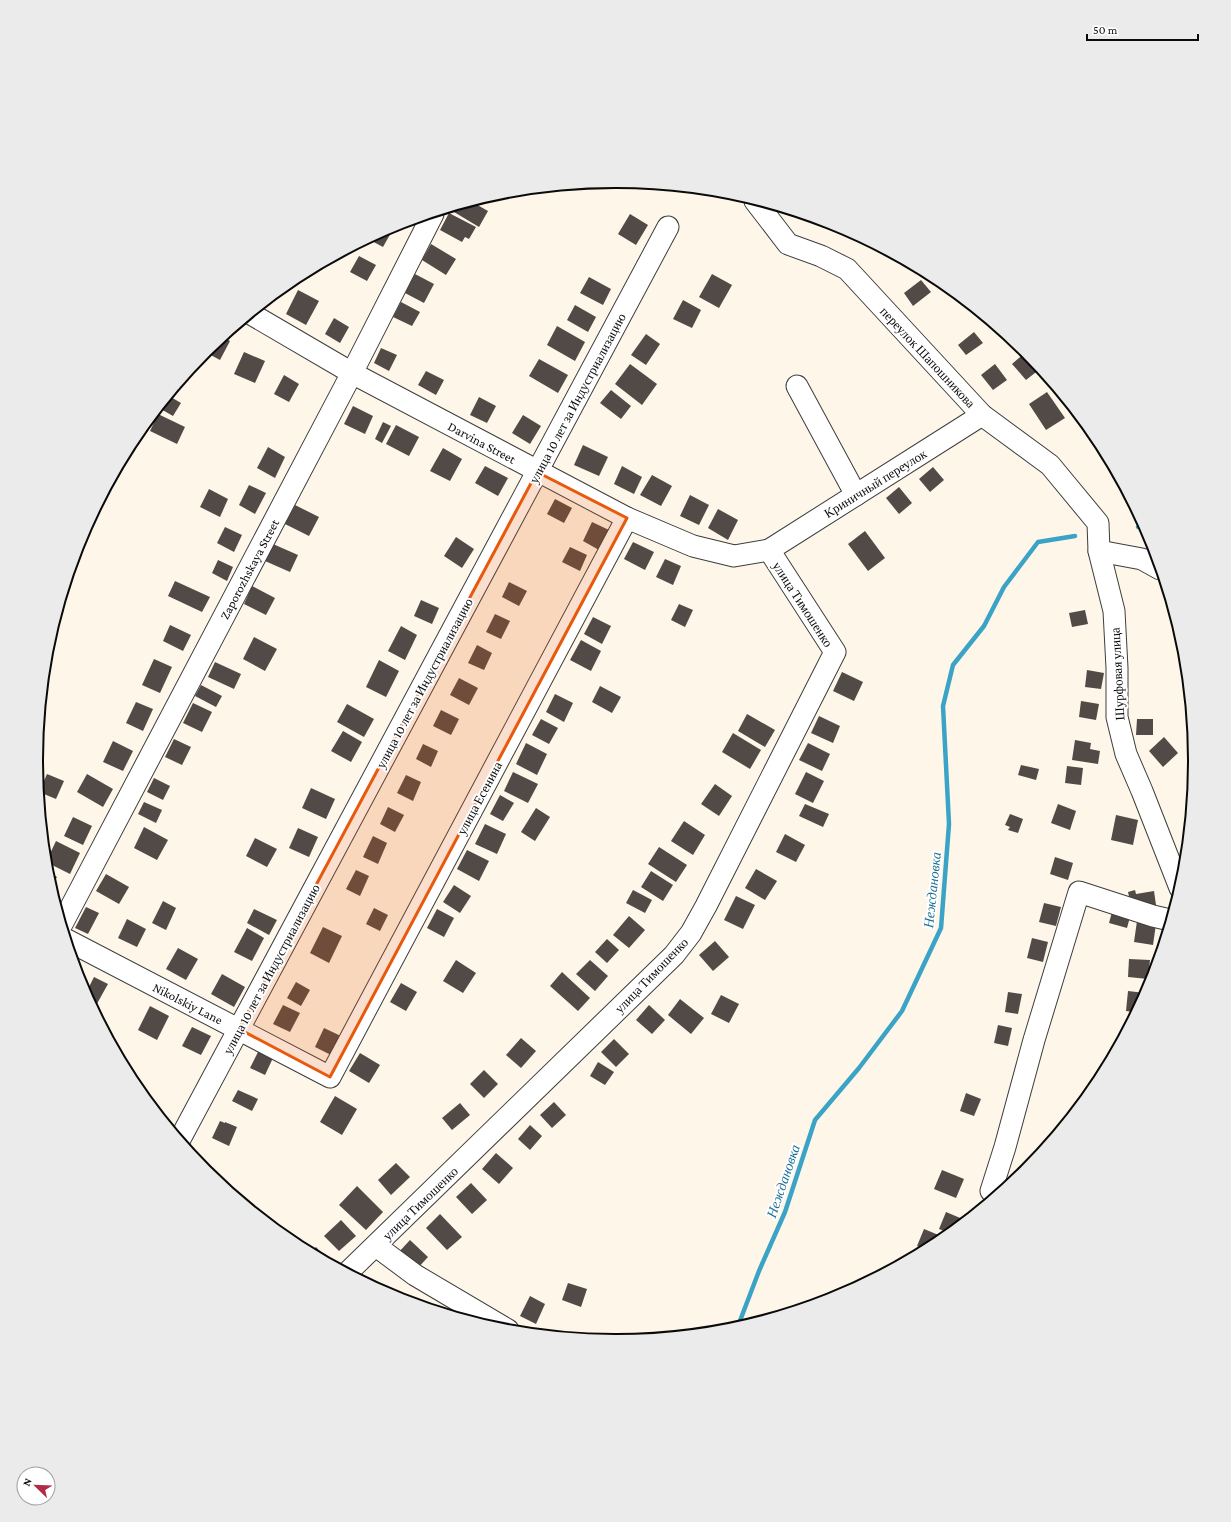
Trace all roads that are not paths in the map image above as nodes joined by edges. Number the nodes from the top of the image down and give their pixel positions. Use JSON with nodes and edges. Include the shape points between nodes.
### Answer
{"nodes":[{"id":1,"x":760,"y":207,"type":"edge"},
{"id":2,"x":430,"y":219,"type":"edge"},
{"id":3,"x":668,"y":227,"type":"dead end"},
{"id":4,"x":255,"y":317,"type":"edge"},
{"id":5,"x":352,"y":373,"type":"junction"},
{"id":6,"x":797,"y":386,"type":"dead end"},
{"id":7,"x":982,"y":416,"type":"junction"},
{"id":8,"x":537,"y":472,"type":"junction"},
{"id":9,"x":856,"y":495,"type":"junction"},
{"id":10,"x":627,"y":518,"type":"junction"},
{"id":11,"x":1098,"y":523,"type":"joint"},
{"id":12,"x":769,"y":550,"type":"junction"},
{"id":13,"x":1099,"y":551,"type":"junction"},
{"id":14,"x":1153,"y":565,"type":"edge"},
{"id":15,"x":1176,"y":876,"type":"edge"},
{"id":16,"x":65,"y":918,"type":"edge"},
{"id":17,"x":1165,"y":919,"type":"edge"},
{"id":18,"x":72,"y":943,"type":"edge"},
{"id":19,"x":239,"y":1029,"type":"junction"},
{"id":20,"x":330,"y":1077,"type":"joint"},
{"id":21,"x":183,"y":1135,"type":"edge"},
{"id":22,"x":990,"y":1191,"type":"dead end"},
{"id":23,"x":376,"y":1246,"type":"junction"},
{"id":24,"x":352,"y":1269,"type":"edge"},
{"id":25,"x":489,"y":1319,"type":"edge"}],
"edges":[{"from":1,"to":7,"type":"street","name":"переулок Шапошникова","via":[[788,244],[847,269]]},
{"from":2,"to":5,"type":"street","name":"Zaporozhskaya Street"},
{"from":3,"to":8,"type":"street","name":"улица 10 лет за Индустриализацию"},
{"from":4,"to":5,"type":"street","name":"Darvina Street"},
{"from":5,"to":8,"type":"street","name":"Darvina Street"},
{"from":5,"to":16,"type":"street","name":"Zaporozhskaya Street"},
{"from":6,"to":9,"type":"street"},
{"from":7,"to":9,"type":"street","name":"Криничный переулок"},
{"from":7,"to":11,"type":"street","name":"переулок Шапошникова","via":[[1050,465]]},
{"from":8,"to":10,"type":"street","name":"Darvina Street"},
{"from":8,"to":19,"type":"street","name":"улица 10 лет за Индустриализацию"},
{"from":9,"to":12,"type":"street","name":"Криничный переулок"},
{"from":10,"to":12,"type":"street","name":"Darvina Street","via":[[693,546],[734,556]]},
{"from":10,"to":20,"type":"street","name":"улица Есенина"},
{"from":11,"to":13,"type":"street","name":"Шурфовая улица"},
{"from":12,"to":23,"type":"street","name":"улица Тимошенко","via":[[835,652],[691,933],[674,955]]},
{"from":13,"to":14,"type":"street","via":[[1142,559]]},
{"from":13,"to":15,"type":"street","name":"Шурфовая улица","via":[[1114,611],[1117,717],[1126,754]]},
{"from":17,"to":22,"type":"street","via":[[1080,892]]},
{"from":18,"to":19,"type":"street","name":"Nikolskiy Lane"},
{"from":19,"to":20,"type":"street","name":"Nikolskiy Lane"},
{"from":19,"to":21,"type":"street","name":"улица 10 лет за Индустриализацию"},
{"from":23,"to":24,"type":"street","name":"улица Тимошенко"},
{"from":23,"to":25,"type":"street","via":[[415,1275]]}]}
